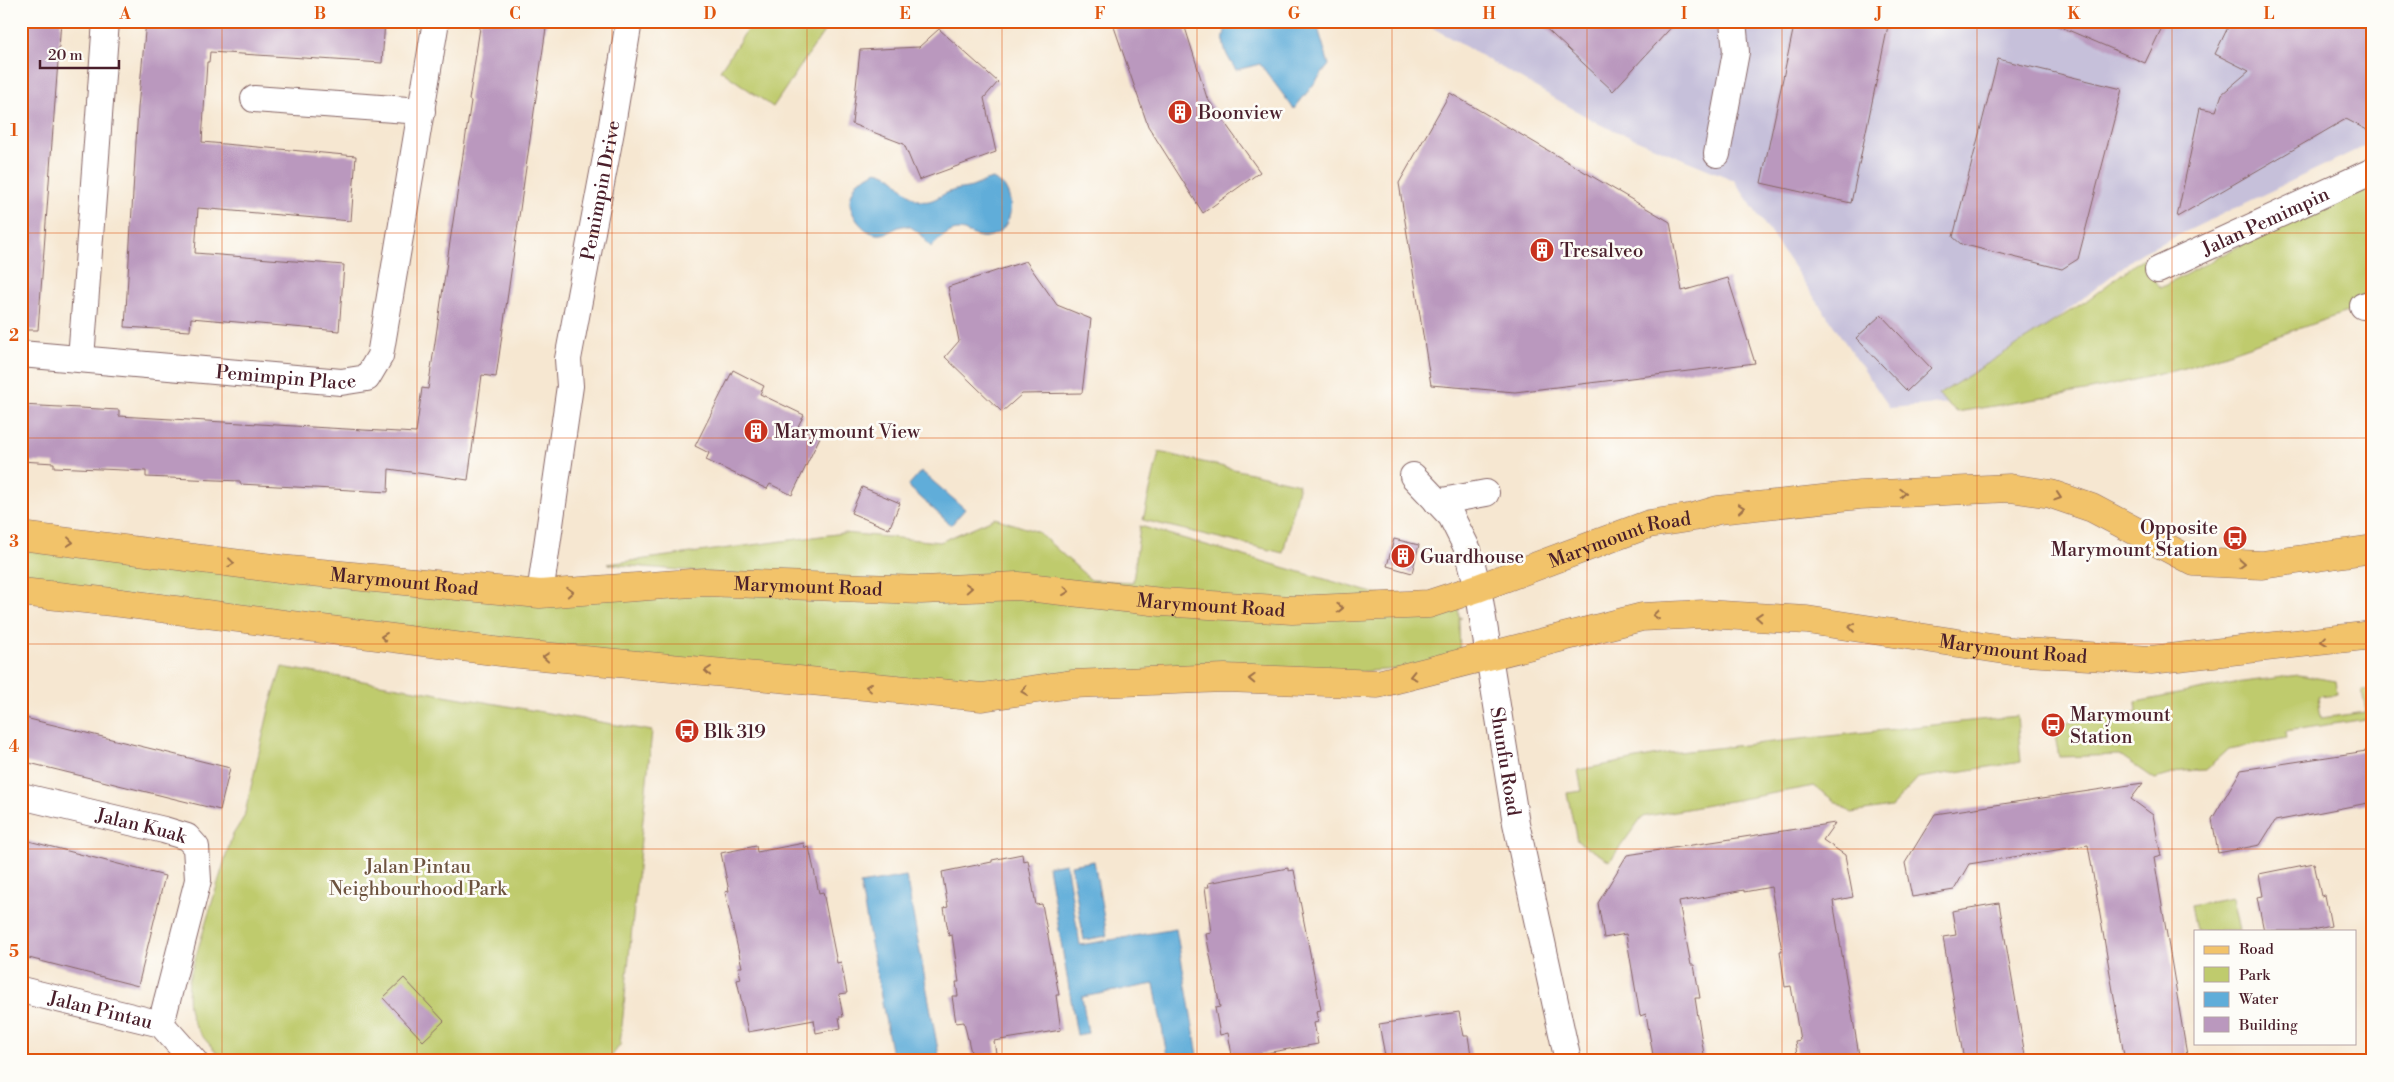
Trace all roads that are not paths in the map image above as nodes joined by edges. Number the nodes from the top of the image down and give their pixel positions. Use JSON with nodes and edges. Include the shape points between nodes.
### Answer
{"nodes":[{"id":1,"x":106,"y":21,"type":"edge"},
{"id":2,"x":436,"y":21,"type":"edge"},
{"id":3,"x":629,"y":21,"type":"edge"},
{"id":4,"x":1733,"y":21,"type":"edge"},
{"id":5,"x":254,"y":99,"type":"dead end"},
{"id":6,"x":422,"y":111,"type":"junction"},
{"id":7,"x":1717,"y":154,"type":"dead end"},
{"id":8,"x":2373,"y":171,"type":"edge"},
{"id":9,"x":2158,"y":270,"type":"dead end"},
{"id":10,"x":21,"y":354,"type":"edge"},
{"id":11,"x":81,"y":359,"type":"junction"},
{"id":12,"x":1413,"y":476,"type":"dead end"},
{"id":13,"x":1486,"y":493,"type":"dead end"},
{"id":14,"x":1437,"y":502,"type":"junction"},
{"id":15,"x":21,"y":536,"type":"edge"},
{"id":16,"x":2373,"y":549,"type":"edge"},
{"id":17,"x":1478,"y":588,"type":"junction"},
{"id":18,"x":21,"y":592,"type":"edge"},
{"id":19,"x":530,"y":593,"type":"junction"},
{"id":20,"x":2373,"y":635,"type":"edge"},
{"id":21,"x":1489,"y":656,"type":"junction"},
{"id":22,"x":21,"y":796,"type":"edge"},
{"id":23,"x":21,"y":990,"type":"edge"},
{"id":24,"x":161,"y":1024,"type":"junction"},
{"id":25,"x":194,"y":1061,"type":"edge"},
{"id":26,"x":1568,"y":1061,"type":"edge"}],
"edges":[{"from":1,"to":11,"type":"street"},
{"from":2,"to":6,"type":"street","name":"Pemimpin Place"},
{"from":3,"to":19,"type":"street","name":"Pemimpin Drive","via":[[568,359],[554,383]]},
{"from":4,"to":7,"type":"street","via":[[1736,52]]},
{"from":5,"to":6,"type":"street"},
{"from":6,"to":11,"type":"street","name":"Pemimpin Place","via":[[380,356],[367,378],[341,382]]},
{"from":8,"to":9,"type":"street","name":"Jalan Pemimpin"},
{"from":10,"to":11,"type":"street","name":"Pemimpin Place"},
{"from":12,"to":14,"type":"street","name":"Shunfu Road"},
{"from":13,"to":14,"type":"street"},
{"from":14,"to":17,"type":"street","name":"Shunfu Road","via":[[1450,516],[1468,550]]},
{"from":15,"to":19,"type":"main road","name":"Marymount Road","one_way":true,"via":[[280,570]]},
{"from":17,"to":16,"type":"main road","name":"Marymount Road","one_way":true,"via":[[1650,524],[1718,510],[1860,495],[2010,488],[2051,494],[2092,508],[2194,562],[2262,565]]},
{"from":19,"to":17,"type":"main road","name":"Marymount Road","one_way":true,"via":[[705,582],[921,590],[1018,586],[1161,602],[1292,610],[1429,604]]},
{"from":17,"to":21,"type":"street","name":"Shunfu Road"},
{"from":21,"to":18,"type":"main road","name":"Marymount Road","one_way":true,"via":[[1378,684],[1225,678],[1072,684],[982,697],[509,654]]},
{"from":20,"to":21,"type":"main road","name":"Marymount Road","one_way":true,"via":[[2151,660],[2011,652],[1808,620],[1674,614],[1642,617]]},
{"from":21,"to":26,"type":"street","name":"Shunfu Road","via":[[1516,823]]},
{"from":22,"to":24,"type":"street","name":"Jalan Kuak","via":[[164,830],[187,837],[196,847],[198,880]]},
{"from":23,"to":24,"type":"street","name":"Jalan Pintau"},
{"from":24,"to":25,"type":"street","name":"Jalan Pintau"}]}
